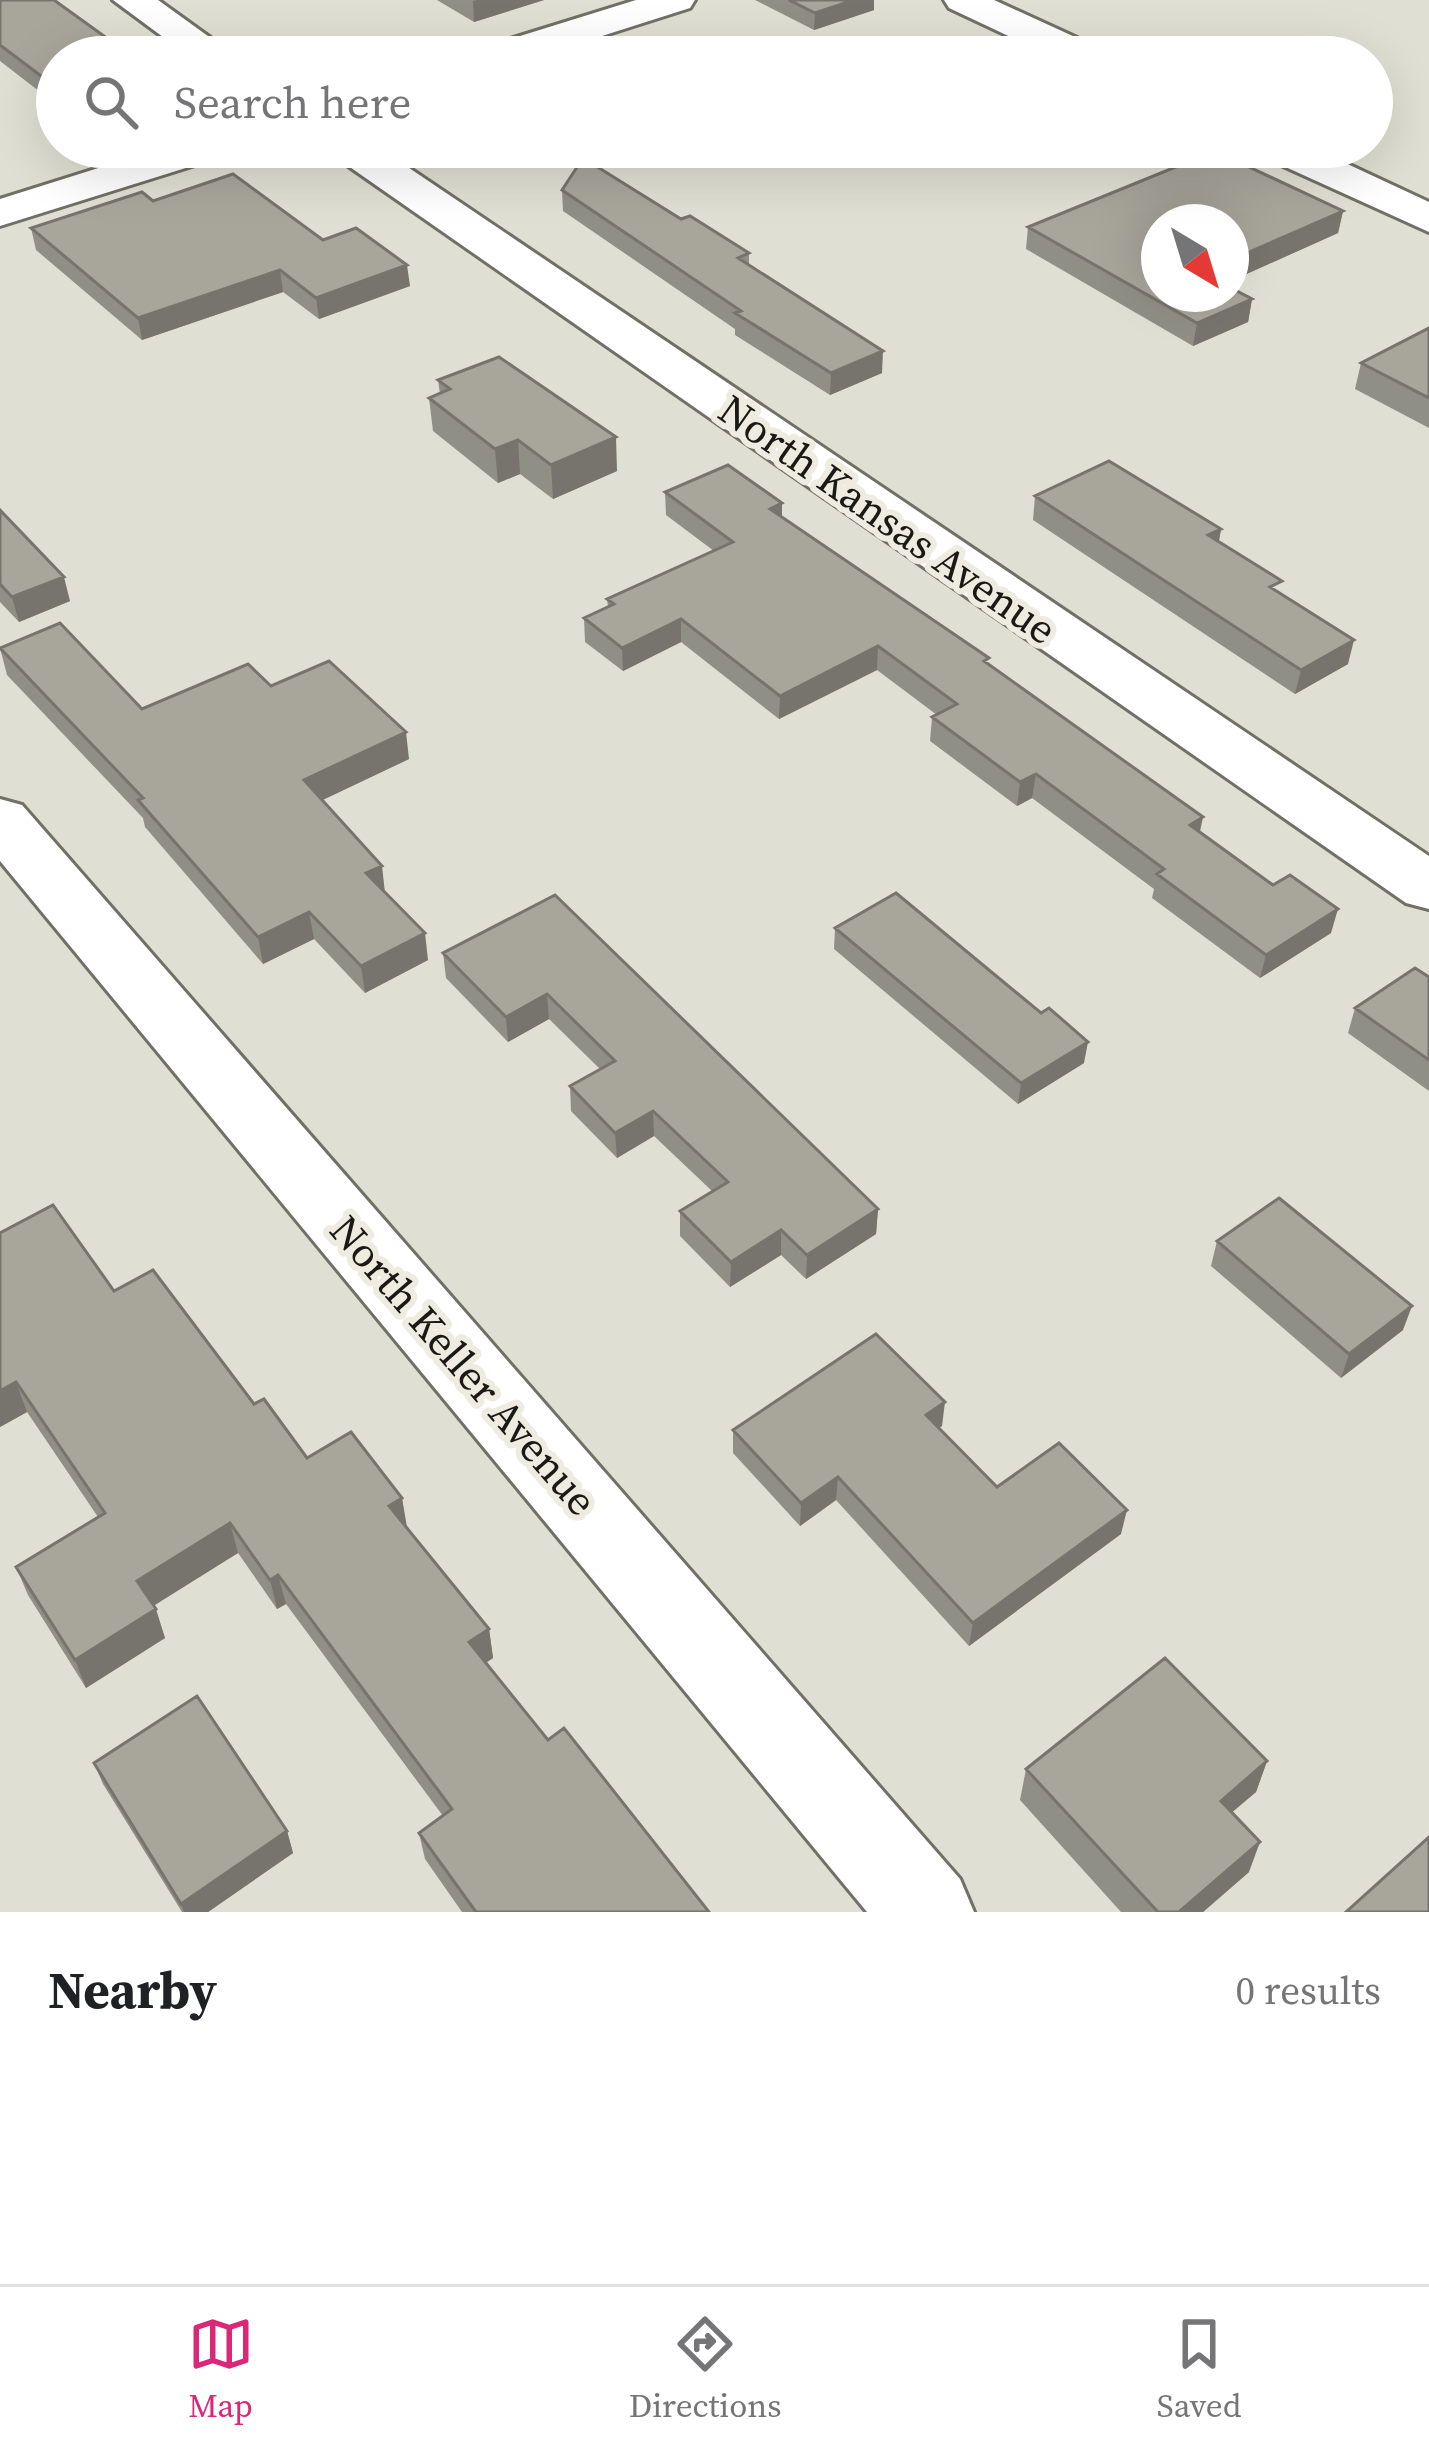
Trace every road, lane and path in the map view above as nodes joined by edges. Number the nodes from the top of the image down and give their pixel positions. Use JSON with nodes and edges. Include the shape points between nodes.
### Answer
{"nodes":[{"id":1,"x":132,"y":0,"type":"edge"},
{"id":2,"x":676,"y":0,"type":"edge"},
{"id":3,"x":963,"y":0,"type":"edge"},
{"id":4,"x":186,"y":36,"type":"edge"},
{"id":5,"x":562,"y":36,"type":"edge"},
{"id":6,"x":1040,"y":36,"type":"edge"},
{"id":7,"x":142,"y":168,"type":"edge"},
{"id":8,"x":380,"y":168,"type":"edge"},
{"id":9,"x":1321,"y":168,"type":"edge"},
{"id":10,"x":0,"y":213,"type":"edge"},
{"id":11,"x":1429,"y":219,"type":"edge"},
{"id":12,"x":0,"y":820,"type":"edge"},
{"id":13,"x":1429,"y":887,"type":"edge"},
{"id":14,"x":927,"y":1912,"type":"edge"}],
"edges":[{"from":1,"to":4,"type":"street"},
{"from":2,"to":5,"type":"street"},
{"from":3,"to":6,"type":"street"},
{"from":7,"to":10,"type":"street"},
{"from":8,"to":13,"type":"street","name":"North Kansas Avenue"},
{"from":9,"to":11,"type":"street"},
{"from":12,"to":14,"type":"street","name":"North Keller Avenue"}]}
